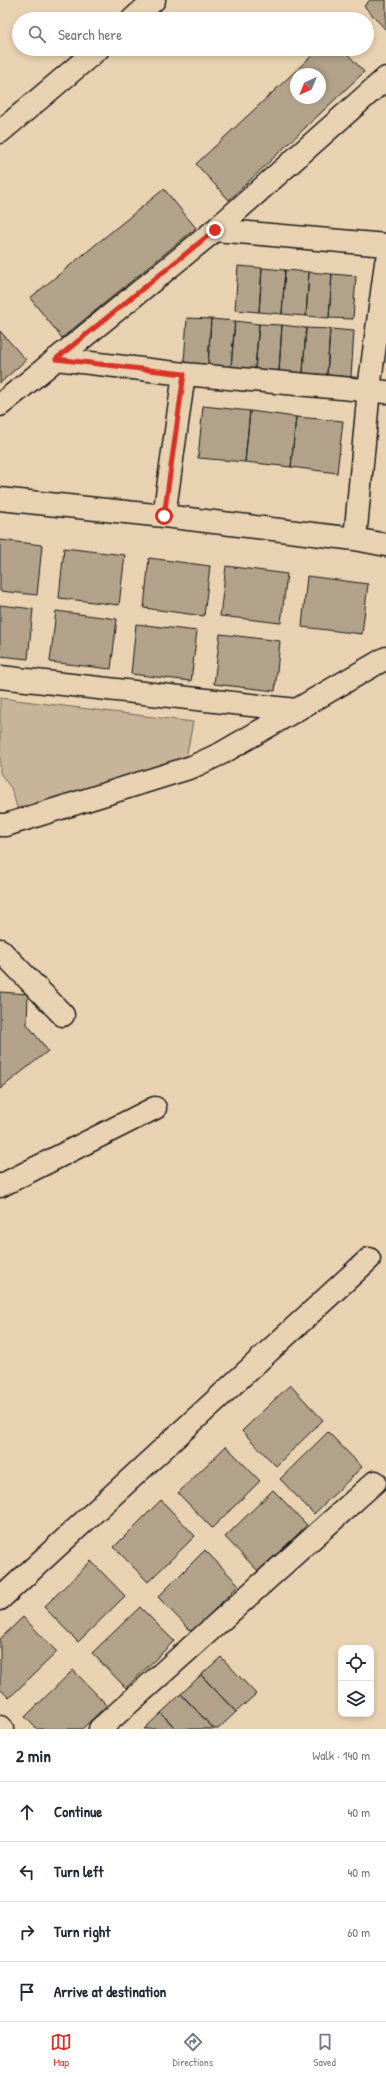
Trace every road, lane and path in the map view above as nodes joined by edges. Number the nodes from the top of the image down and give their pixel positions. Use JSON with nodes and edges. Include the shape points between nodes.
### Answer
{"nodes":[{"id":1,"x":154,"y":0,"type":"edge"},
{"id":2,"x":141,"y":12,"type":"edge"},
{"id":3,"x":90,"y":56,"type":"edge"},
{"id":4,"x":386,"y":78,"type":"edge"},
{"id":5,"x":378,"y":94,"type":"edge"},
{"id":6,"x":0,"y":132,"type":"edge"},
{"id":7,"x":215,"y":230,"type":"junction"},
{"id":8,"x":386,"y":245,"type":"edge"},
{"id":9,"x":386,"y":263,"type":"edge"},
{"id":10,"x":56,"y":359,"type":"junction"},
{"id":11,"x":184,"y":374,"type":"junction"},
{"id":12,"x":377,"y":391,"type":"edge"},
{"id":13,"x":0,"y":405,"type":"edge"},
{"id":14,"x":0,"y":499,"type":"edge"},
{"id":15,"x":164,"y":516,"type":"junction"},
{"id":16,"x":355,"y":540,"type":"junction"},
{"id":17,"x":386,"y":545,"type":"edge"},
{"id":18,"x":386,"y":658,"type":"edge"},
{"id":19,"x":0,"y":677,"type":"edge"},
{"id":20,"x":296,"y":710,"type":"junction"},
{"id":21,"x":0,"y":825,"type":"edge"},
{"id":22,"x":0,"y":950,"type":"edge"},
{"id":23,"x":63,"y":1015,"type":"dead end"},
{"id":24,"x":155,"y":1108,"type":"dead end"},
{"id":25,"x":0,"y":1186,"type":"edge"},
{"id":26,"x":369,"y":1259,"type":"dead end"},
{"id":27,"x":375,"y":1482,"type":"dead end"},
{"id":28,"x":0,"y":1599,"type":"edge"},
{"id":29,"x":100,"y":1729,"type":"edge"}],
"edges":[{"from":1,"to":2,"type":"street"},
{"from":3,"to":6,"type":"street"},
{"from":4,"to":5,"type":"street"},
{"from":5,"to":7,"type":"street"},
{"from":7,"to":8,"type":"street"},
{"from":7,"to":10,"type":"street"},
{"from":9,"to":12,"type":"street"},
{"from":10,"to":11,"type":"street"},
{"from":10,"to":13,"type":"street"},
{"from":11,"to":12,"type":"street"},
{"from":11,"to":15,"type":"street"},
{"from":12,"to":16,"type":"street"},
{"from":14,"to":15,"type":"street"},
{"from":15,"to":16,"type":"street"},
{"from":16,"to":17,"type":"street"},
{"from":18,"to":20,"type":"street"},
{"from":19,"to":20,"type":"street"},
{"from":20,"to":21,"type":"street","via":[[192,767]]},
{"from":22,"to":23,"type":"street"},
{"from":24,"to":25,"type":"street"},
{"from":26,"to":28,"type":"street"},
{"from":27,"to":29,"type":"street"}]}
